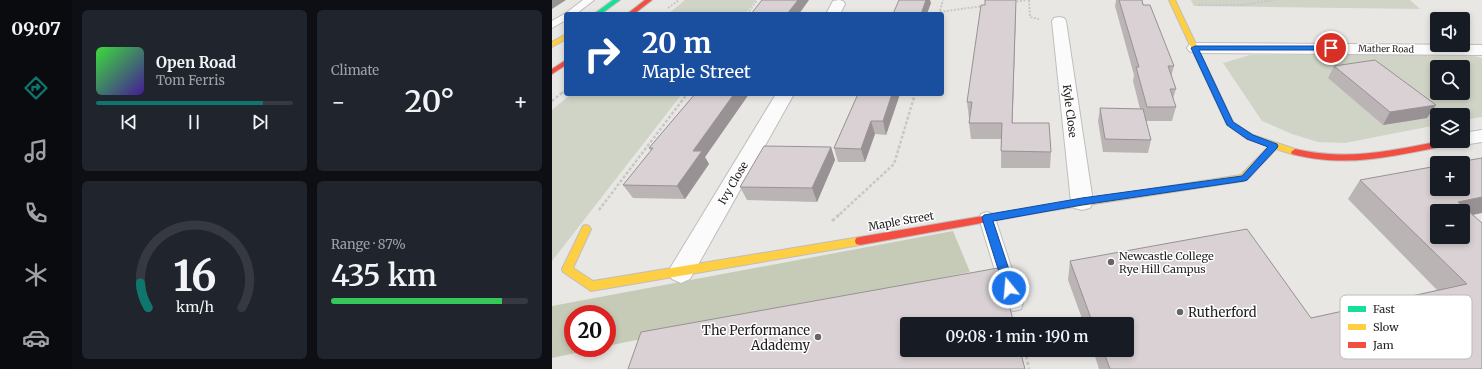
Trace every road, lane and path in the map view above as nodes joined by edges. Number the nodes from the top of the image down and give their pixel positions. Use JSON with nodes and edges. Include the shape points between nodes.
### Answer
{"nodes":[{"id":1,"x":589,"y":0,"type":"edge"},
{"id":2,"x":617,"y":0,"type":"edge"},
{"id":3,"x":649,"y":0,"type":"edge"},
{"id":4,"x":679,"y":0,"type":"edge"},
{"id":5,"x":757,"y":0,"type":"edge"},
{"id":6,"x":943,"y":0,"type":"edge"},
{"id":7,"x":1027,"y":0,"type":"edge"},
{"id":8,"x":1273,"y":0,"type":"edge"},
{"id":9,"x":1011,"y":2,"type":"edge"},
{"id":10,"x":1173,"y":3,"type":"edge"},
{"id":11,"x":987,"y":6,"type":"edge"},
{"id":12,"x":667,"y":9,"type":"dead end"},
{"id":13,"x":573,"y":12,"type":"edge"},
{"id":14,"x":597,"y":12,"type":"edge"},
{"id":15,"x":599,"y":12,"type":"edge"},
{"id":16,"x":633,"y":12,"type":"edge"},
{"id":17,"x":748,"y":12,"type":"edge"},
{"id":18,"x":939,"y":12,"type":"edge"},
{"id":19,"x":944,"y":12,"type":"edge"},
{"id":20,"x":564,"y":17,"type":"edge"},
{"id":21,"x":1059,"y":21,"type":"dead end"},
{"id":22,"x":552,"y":25,"type":"edge"},
{"id":23,"x":564,"y":37,"type":"edge"},
{"id":24,"x":552,"y":45,"type":"edge"},
{"id":25,"x":1195,"y":48,"type":"junction"},
{"id":26,"x":1482,"y":50,"type":"edge"},
{"id":27,"x":564,"y":63,"type":"edge"},
{"id":28,"x":552,"y":72,"type":"edge"},
{"id":29,"x":564,"y":92,"type":"edge"},
{"id":30,"x":686,"y":96,"type":"edge"},
{"id":31,"x":785,"y":96,"type":"edge"},
{"id":32,"x":914,"y":96,"type":"edge"},
{"id":33,"x":552,"y":101,"type":"edge"},
{"id":34,"x":1482,"y":136,"type":"edge"},
{"id":35,"x":1470,"y":138,"type":"edge"},
{"id":36,"x":1274,"y":146,"type":"junction"},
{"id":37,"x":1430,"y":146,"type":"edge"},
{"id":38,"x":1082,"y":202,"type":"junction"},
{"id":39,"x":987,"y":218,"type":"junction"},
{"id":40,"x":826,"y":226,"type":"dead end"},
{"id":41,"x":586,"y":229,"type":"joint"},
{"id":42,"x":681,"y":272,"type":"junction"},
{"id":43,"x":1014,"y":303,"type":"dead end"},
{"id":44,"x":1027,"y":357,"type":"edge"},
{"id":45,"x":1030,"y":369,"type":"edge"}],
"edges":[{"from":1,"to":13,"type":"lane"},
{"from":1,"to":14,"type":"lane"},
{"from":2,"to":15,"type":"street"},
{"from":3,"to":16,"type":"street"},
{"from":4,"to":12,"type":"path"},
{"from":5,"to":17,"type":"path"},
{"from":6,"to":18,"type":"path"},
{"from":7,"to":9,"type":"path"},
{"from":8,"to":10,"type":"path","via":[[1243,5]]},
{"from":10,"to":25,"type":"street"},
{"from":11,"to":19,"type":"path"},
{"from":20,"to":22,"type":"lane"},
{"from":21,"to":38,"type":"street","name":"Kyle Close"},
{"from":23,"to":24,"type":"street"},
{"from":25,"to":26,"type":"street","name":"Mather Road"},
{"from":25,"to":36,"type":"street","via":[[1230,123],[1250,137]]},
{"from":27,"to":28,"type":"street"},
{"from":29,"to":33,"type":"path"},
{"from":30,"to":41,"type":"path"},
{"from":31,"to":42,"type":"street","name":"Ivy Close"},
{"from":32,"to":40,"type":"path","via":[[894,164]]},
{"from":34,"to":35,"type":"street"},
{"from":36,"to":37,"type":"street","via":[[1300,154],[1337,159],[1366,158]]},
{"from":36,"to":38,"type":"street","name":"Maple Street","via":[[1244,178]]},
{"from":38,"to":39,"type":"street","name":"Maple Street"},
{"from":39,"to":42,"type":"street","name":"Maple Street"},
{"from":39,"to":43,"type":"lane"},
{"from":41,"to":42,"type":"street","name":"Maple Street","via":[[567,269],[591,286]]},
{"from":44,"to":45,"type":"path"}]}
